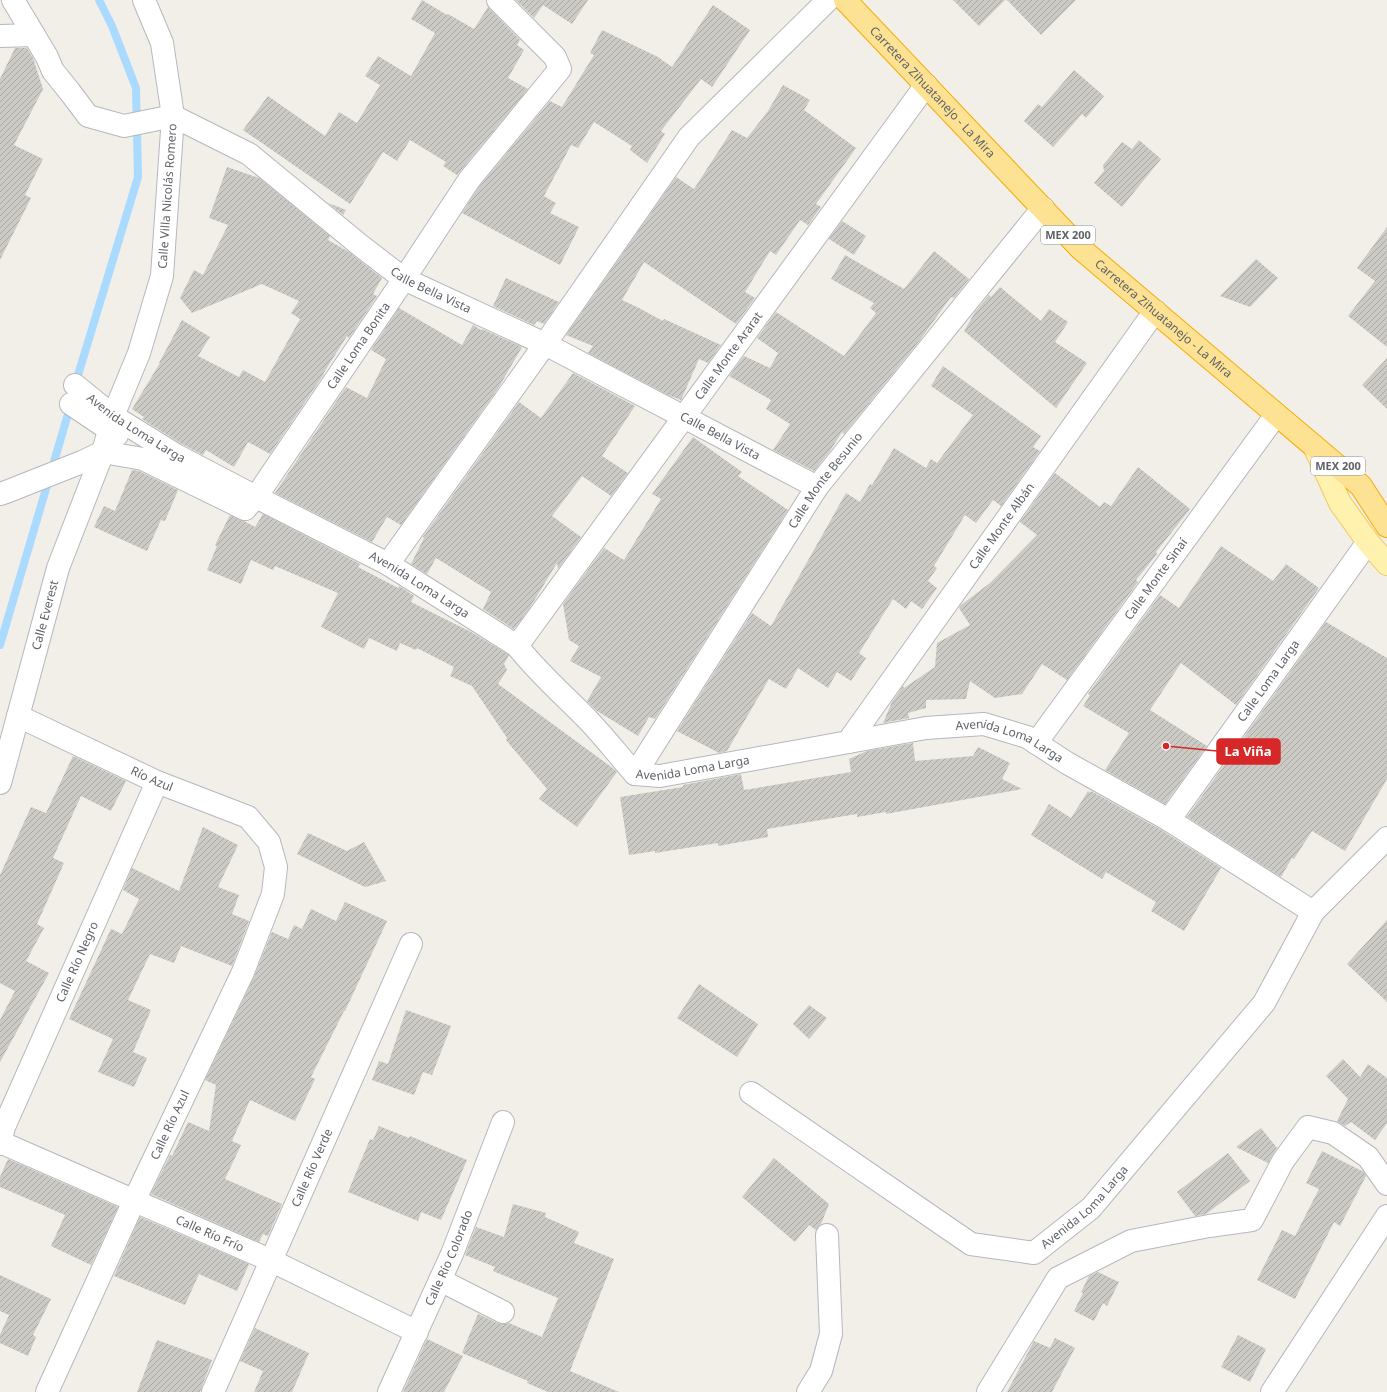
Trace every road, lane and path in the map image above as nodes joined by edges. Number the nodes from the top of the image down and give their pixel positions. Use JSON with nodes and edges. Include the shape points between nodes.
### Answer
{"nodes":[{"id":1,"x":13,"y":0,"type":"edge"},
{"id":2,"x":144,"y":0,"type":"edge"},
{"id":3,"x":498,"y":0,"type":"edge"},
{"id":4,"x":828,"y":0,"type":"edge"},
{"id":5,"x":845,"y":0,"type":"edge"},
{"id":6,"x":34,"y":35,"type":"junction"},
{"id":7,"x":0,"y":36,"type":"edge"},
{"id":8,"x":926,"y":85,"type":"junction"},
{"id":9,"x":173,"y":116,"type":"junction"},
{"id":10,"x":1044,"y":208,"type":"junction"},
{"id":11,"x":404,"y":279,"type":"junction"},
{"id":12,"x":1155,"y":311,"type":"junction"},
{"id":13,"x":545,"y":344,"type":"junction"},
{"id":14,"x":73,"y":395,"type":"dead end"},
{"id":15,"x":1276,"y":415,"type":"junction"},
{"id":16,"x":685,"y":417,"type":"junction"},
{"id":17,"x":111,"y":423,"type":"junction"},
{"id":18,"x":1314,"y":446,"type":"junction"},
{"id":19,"x":103,"y":452,"type":"junction"},
{"id":20,"x":1361,"y":486,"type":"junction"},
{"id":21,"x":817,"y":487,"type":"junction"},
{"id":22,"x":3,"y":493,"type":"edge"},
{"id":23,"x":1387,"y":497,"type":"edge"},
{"id":24,"x":250,"y":503,"type":"junction"},
{"id":25,"x":1387,"y":526,"type":"edge"},
{"id":26,"x":1368,"y":542,"type":"junction"},
{"id":27,"x":388,"y":564,"type":"junction"},
{"id":28,"x":1387,"y":564,"type":"edge"},
{"id":29,"x":518,"y":646,"type":"junction"},
{"id":30,"x":18,"y":716,"type":"junction"},
{"id":31,"x":848,"y":742,"type":"junction"},
{"id":32,"x":1036,"y":743,"type":"junction"},
{"id":33,"x":635,"y":774,"type":"junction"},
{"id":34,"x":157,"y":782,"type":"junction"},
{"id":35,"x":0,"y":783,"type":"edge"},
{"id":36,"x":1169,"y":820,"type":"junction"},
{"id":37,"x":1387,"y":838,"type":"edge"},
{"id":38,"x":272,"y":854,"type":"joint"},
{"id":39,"x":1313,"y":912,"type":"junction"},
{"id":40,"x":411,"y":944,"type":"dead end"},
{"id":41,"x":751,"y":1094,"type":"dead end"},
{"id":42,"x":502,"y":1122,"type":"dead end"},
{"id":43,"x":0,"y":1143,"type":"edge"},
{"id":44,"x":1387,"y":1184,"type":"edge"},
{"id":45,"x":134,"y":1201,"type":"junction"},
{"id":46,"x":1387,"y":1216,"type":"edge"},
{"id":47,"x":827,"y":1235,"type":"dead end"},
{"id":48,"x":270,"y":1260,"type":"junction"},
{"id":49,"x":440,"y":1280,"type":"junction"},
{"id":50,"x":503,"y":1312,"type":"dead end"},
{"id":51,"x":417,"y":1332,"type":"junction"},
{"id":52,"x":47,"y":1392,"type":"edge"},
{"id":53,"x":213,"y":1392,"type":"edge"},
{"id":54,"x":389,"y":1392,"type":"edge"},
{"id":55,"x":808,"y":1392,"type":"edge"},
{"id":56,"x":988,"y":1392,"type":"edge"},
{"id":57,"x":1272,"y":1392,"type":"edge"}],
"edges":[{"from":1,"to":6,"type":"street","name":"Calle Villa Nicolás Romero"},
{"from":2,"to":9,"type":"street","via":[[162,44]]},
{"from":3,"to":11,"type":"street","name":"Calle Loma Bonita","via":[[556,57],[560,69],[469,180]]},
{"from":4,"to":13,"type":"street","via":[[689,137]]},
{"from":5,"to":8,"type":"highway","name":"Carretera Zihuatanejo - La Mira","number":"MEX 200"},
{"from":6,"to":7,"type":"street"},
{"from":6,"to":9,"type":"street","name":"Calle Villa Nicolás Romero","via":[[53,71],[88,116],[124,126]]},
{"from":8,"to":10,"type":"highway","name":"Carretera Zihuatanejo - La Mira","number":"MEX 200"},
{"from":8,"to":16,"type":"street","name":"Calle Monte Ararat"},
{"from":9,"to":11,"type":"street","name":"Calle Bella Vista","via":[[249,154]]},
{"from":9,"to":17,"type":"street","name":"Calle Villa Nicolás Romero","via":[[162,276],[139,353]]},
{"from":10,"to":12,"type":"highway","name":"Carretera Zihuatanejo - La Mira","number":"MEX 200","via":[[1080,248]]},
{"from":10,"to":21,"type":"street","name":"Calle Monte Besunio"},
{"from":11,"to":13,"type":"street","name":"Calle Bella Vista"},
{"from":11,"to":24,"type":"street","name":"Calle Loma Bonita"},
{"from":12,"to":15,"type":"highway","name":"Carretera Zihuatanejo - La Mira","number":"MEX 200"},
{"from":12,"to":31,"type":"street","name":"Calle Monte Albán"},
{"from":13,"to":16,"type":"street","name":"Calle Bella Vista"},
{"from":13,"to":27,"type":"street"},
{"from":14,"to":17,"type":"street","name":"Avenida Loma Larga"},
{"from":15,"to":18,"type":"highway","name":"Carretera Zihuatanejo - La Mira","number":"MEX 200"},
{"from":15,"to":32,"type":"street","name":"Calle Monte Sinaí"},
{"from":16,"to":21,"type":"street","name":"Calle Bella Vista"},
{"from":16,"to":29,"type":"street","name":"Calle Monte Ararat"},
{"from":17,"to":19,"type":"street","name":"Calle Villa Nicolás Romero"},
{"from":17,"to":24,"type":"street","name":"Avenida Loma Larga","via":[[176,455]]},
{"from":18,"to":20,"type":"highway","name":"Carretera Zihuatanejo - La Mira","number":"MEX 200"},
{"from":18,"to":26,"type":"main road","via":[[1340,503]]},
{"from":19,"to":22,"type":"street"},
{"from":19,"to":24,"type":"street","name":"Avenida Loma Larga","via":[[143,459]]},
{"from":19,"to":30,"type":"street","name":"Calle Everest","via":[[58,568]]},
{"from":20,"to":23,"type":"highway","number":"MEX 200"},
{"from":20,"to":25,"type":"highway","number":"MEX 200"},
{"from":21,"to":33,"type":"street","name":"Calle Monte Besunio"},
{"from":24,"to":27,"type":"street","name":"Avenida Loma Larga"},
{"from":26,"to":28,"type":"main road"},
{"from":26,"to":36,"type":"street","name":"Calle Loma Larga"},
{"from":27,"to":29,"type":"street","name":"Avenida Loma Larga"},
{"from":29,"to":33,"type":"street","name":"Avenida Loma Larga","via":[[532,665],[591,723]]},
{"from":30,"to":34,"type":"street","name":"Río Azul"},
{"from":30,"to":35,"type":"street","name":"Calle Everest"},
{"from":31,"to":32,"type":"street","name":"Avenida Loma Larga","via":[[926,728],[984,724],[1028,737]]},
{"from":31,"to":33,"type":"street","name":"Avenida Loma Larga","via":[[660,776]]},
{"from":32,"to":36,"type":"street","name":"Avenida Loma Larga"},
{"from":34,"to":38,"type":"street","name":"Río Azul","via":[[248,817],[268,842]]},
{"from":34,"to":43,"type":"street","name":"Calle Río Negro","via":[[4,1127]]},
{"from":36,"to":39,"type":"street","name":"Avenida Loma Larga"},
{"from":37,"to":39,"type":"street","name":"Avenida Loma Larga"},
{"from":38,"to":45,"type":"street","name":"Calle Río Azul","via":[[276,867],[273,894],[242,972]]},
{"from":39,"to":41,"type":"street","name":"Avenida Loma Larga","via":[[1264,1003],[1091,1208],[1034,1253],[971,1244]]},
{"from":40,"to":48,"type":"street","name":"Calle Río Verde"},
{"from":42,"to":49,"type":"street","name":"Calle Río Colorado"},
{"from":43,"to":45,"type":"street","name":"Calle Río Frío"},
{"from":44,"to":56,"type":"street","via":[[1368,1157],[1333,1133],[1308,1127],[1283,1161],[1252,1220],[1131,1241],[1058,1278]]},
{"from":45,"to":48,"type":"street","name":"Calle Río Frío"},
{"from":45,"to":52,"type":"street","name":"Calle Río Azul"},
{"from":46,"to":57,"type":"street"},
{"from":47,"to":55,"type":"street","via":[[831,1334],[821,1371]]},
{"from":48,"to":51,"type":"street","name":"Calle Río Frío"},
{"from":48,"to":53,"type":"street","name":"Calle Río Verde"},
{"from":49,"to":50,"type":"street"},
{"from":49,"to":51,"type":"street","name":"Calle Río Colorado"},
{"from":51,"to":54,"type":"street","name":"Calle Río Colorado"}]}
